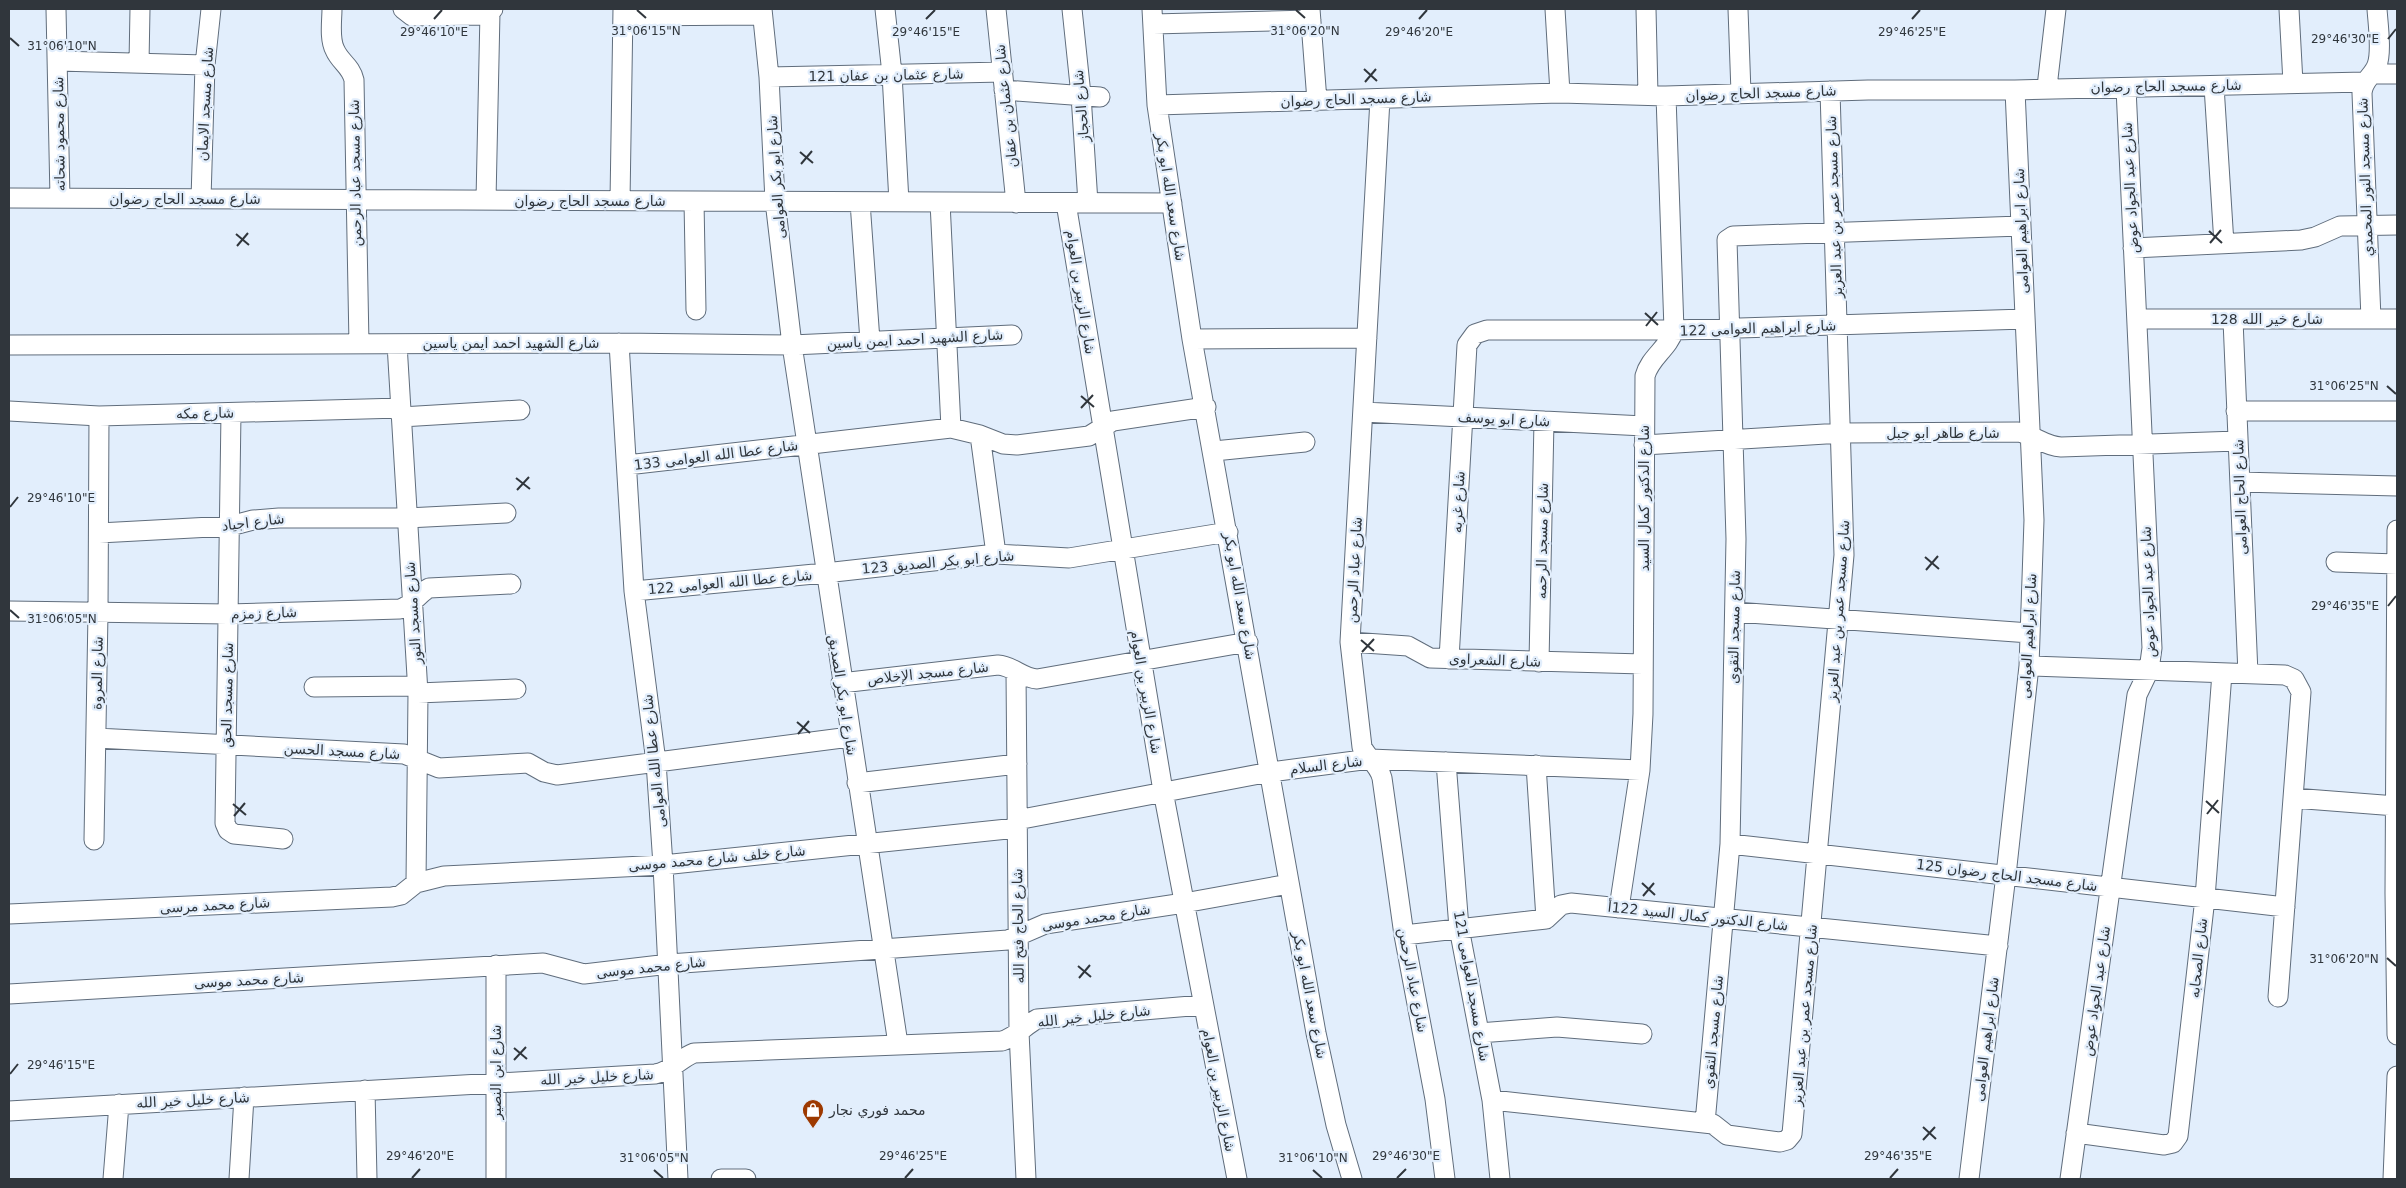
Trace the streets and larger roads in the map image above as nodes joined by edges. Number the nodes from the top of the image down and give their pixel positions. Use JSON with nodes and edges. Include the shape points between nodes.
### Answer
{"nodes":[{"id":1,"x":56,"y":9,"type":"edge"},
{"id":2,"x":140,"y":9,"type":"edge"},
{"id":3,"x":211,"y":9,"type":"edge"},
{"id":4,"x":332,"y":9,"type":"edge"},
{"id":5,"x":885,"y":9,"type":"edge"},
{"id":6,"x":996,"y":9,"type":"edge"},
{"id":7,"x":1072,"y":9,"type":"edge"},
{"id":8,"x":1555,"y":9,"type":"edge"},
{"id":9,"x":1646,"y":9,"type":"edge"},
{"id":10,"x":1738,"y":9,"type":"edge"},
{"id":11,"x":2056,"y":9,"type":"edge"},
{"id":12,"x":2289,"y":9,"type":"edge"},
{"id":13,"x":2377,"y":9,"type":"edge"},
{"id":14,"x":491,"y":11,"type":"edge"},
{"id":15,"x":408,"y":12,"type":"edge"},
{"id":16,"x":623,"y":12,"type":"edge"},
{"id":17,"x":762,"y":12,"type":"edge"},
{"id":18,"x":1310,"y":14,"type":"edge"},
{"id":19,"x":1152,"y":16,"type":"edge"},
{"id":20,"x":58,"y":61,"type":"junction"},
{"id":21,"x":139,"y":63,"type":"junction"},
{"id":22,"x":205,"y":65,"type":"junction"},
{"id":23,"x":892,"y":74,"type":"junction"},
{"id":24,"x":2397,"y":74,"type":"edge"},
{"id":25,"x":769,"y":77,"type":"junction"},
{"id":26,"x":2369,"y":78,"type":"junction"},
{"id":27,"x":1004,"y":81,"type":"junction"},
{"id":28,"x":2293,"y":83,"type":"junction"},
{"id":29,"x":2214,"y":86,"type":"junction"},
{"id":30,"x":2047,"y":87,"type":"junction"},
{"id":31,"x":2126,"y":88,"type":"junction"},
{"id":32,"x":2015,"y":90,"type":"junction"},
{"id":33,"x":1830,"y":91,"type":"junction"},
{"id":34,"x":1560,"y":92,"type":"junction"},
{"id":35,"x":1741,"y":93,"type":"junction"},
{"id":36,"x":1091,"y":96,"type":"junction"},
{"id":37,"x":1657,"y":96,"type":"junction"},
{"id":38,"x":1380,"y":99,"type":"junction"},
{"id":39,"x":1317,"y":101,"type":"junction"},
{"id":40,"x":1157,"y":106,"type":"junction"},
{"id":41,"x":9,"y":198,"type":"edge"},
{"id":42,"x":60,"y":198,"type":"junction"},
{"id":43,"x":201,"y":199,"type":"junction"},
{"id":44,"x":356,"y":200,"type":"junction"},
{"id":45,"x":486,"y":200,"type":"junction"},
{"id":46,"x":620,"y":201,"type":"junction"},
{"id":47,"x":694,"y":201,"type":"junction"},
{"id":48,"x":775,"y":201,"type":"junction"},
{"id":49,"x":860,"y":202,"type":"junction"},
{"id":50,"x":899,"y":202,"type":"junction"},
{"id":51,"x":940,"y":202,"type":"junction"},
{"id":52,"x":1016,"y":203,"type":"junction"},
{"id":53,"x":1066,"y":203,"type":"junction"},
{"id":54,"x":1088,"y":203,"type":"junction"},
{"id":55,"x":1172,"y":203,"type":"junction"},
{"id":56,"x":2367,"y":224,"type":"junction"},
{"id":57,"x":2397,"y":225,"type":"edge"},
{"id":58,"x":2021,"y":226,"type":"junction"},
{"id":59,"x":1835,"y":232,"type":"junction"},
{"id":60,"x":2224,"y":244,"type":"junction"},
{"id":61,"x":2133,"y":248,"type":"junction"},
{"id":62,"x":696,"y":310,"type":"dead end"},
{"id":63,"x":2025,"y":319,"type":"junction"},
{"id":64,"x":2137,"y":319,"type":"junction"},
{"id":65,"x":2371,"y":319,"type":"junction"},
{"id":66,"x":2397,"y":319,"type":"edge"},
{"id":67,"x":2233,"y":320,"type":"junction"},
{"id":68,"x":1838,"y":325,"type":"junction"},
{"id":69,"x":1728,"y":329,"type":"junction"},
{"id":70,"x":1674,"y":330,"type":"junction"},
{"id":71,"x":1012,"y":335,"type":"dead end"},
{"id":72,"x":946,"y":338,"type":"junction"},
{"id":73,"x":1367,"y":338,"type":"junction"},
{"id":74,"x":1192,"y":339,"type":"junction"},
{"id":75,"x":870,"y":341,"type":"junction"},
{"id":76,"x":619,"y":343,"type":"junction"},
{"id":77,"x":359,"y":344,"type":"junction"},
{"id":78,"x":397,"y":344,"type":"junction"},
{"id":79,"x":9,"y":345,"type":"edge"},
{"id":80,"x":792,"y":345,"type":"junction"},
{"id":81,"x":1467,"y":345,"type":"joint"},
{"id":82,"x":1206,"y":407,"type":"junction"},
{"id":83,"x":520,"y":410,"type":"dead end"},
{"id":84,"x":9,"y":411,"type":"edge"},
{"id":85,"x":2236,"y":411,"type":"junction"},
{"id":86,"x":2397,"y":411,"type":"edge"},
{"id":87,"x":1363,"y":412,"type":"junction"},
{"id":88,"x":232,"y":413,"type":"junction"},
{"id":89,"x":401,"y":413,"type":"junction"},
{"id":90,"x":99,"y":416,"type":"junction"},
{"id":91,"x":1463,"y":417,"type":"junction"},
{"id":92,"x":1544,"y":421,"type":"junction"},
{"id":93,"x":1102,"y":426,"type":"junction"},
{"id":94,"x":1644,"y":426,"type":"junction"},
{"id":95,"x":951,"y":428,"type":"junction"},
{"id":96,"x":1842,"y":433,"type":"junction"},
{"id":97,"x":2028,"y":434,"type":"junction"},
{"id":98,"x":980,"y":435,"type":"junction"},
{"id":99,"x":1733,"y":439,"type":"junction"},
{"id":100,"x":2238,"y":441,"type":"junction"},
{"id":101,"x":1305,"y":442,"type":"dead end"},
{"id":102,"x":806,"y":444,"type":"junction"},
{"id":103,"x":1644,"y":444,"type":"junction"},
{"id":104,"x":2143,"y":444,"type":"junction"},
{"id":105,"x":1214,"y":451,"type":"junction"},
{"id":106,"x":627,"y":465,"type":"junction"},
{"id":107,"x":2240,"y":482,"type":"junction"},
{"id":108,"x":2397,"y":486,"type":"edge"},
{"id":109,"x":506,"y":513,"type":"dead end"},
{"id":110,"x":407,"y":518,"type":"junction"},
{"id":111,"x":230,"y":526,"type":"junction"},
{"id":112,"x":2397,"y":530,"type":"edge"},
{"id":113,"x":1228,"y":532,"type":"junction"},
{"id":114,"x":99,"y":533,"type":"junction"},
{"id":115,"x":1122,"y":550,"type":"junction"},
{"id":116,"x":996,"y":554,"type":"junction"},
{"id":117,"x":2336,"y":562,"type":"dead end"},
{"id":118,"x":2397,"y":564,"type":"edge"},
{"id":119,"x":825,"y":573,"type":"junction"},
{"id":120,"x":511,"y":584,"type":"dead end"},
{"id":121,"x":634,"y":591,"type":"junction"},
{"id":122,"x":412,"y":604,"type":"junction"},
{"id":123,"x":9,"y":612,"type":"edge"},
{"id":124,"x":1735,"y":612,"type":"junction"},
{"id":125,"x":98,"y":613,"type":"junction"},
{"id":126,"x":228,"y":614,"type":"junction"},
{"id":127,"x":1840,"y":620,"type":"junction"},
{"id":128,"x":2030,"y":633,"type":"junction"},
{"id":129,"x":1248,"y":642,"type":"junction"},
{"id":130,"x":1350,"y":642,"type":"junction"},
{"id":131,"x":1449,"y":659,"type":"junction"},
{"id":132,"x":1141,"y":662,"type":"junction"},
{"id":133,"x":1539,"y":662,"type":"junction"},
{"id":134,"x":1643,"y":664,"type":"junction"},
{"id":135,"x":2029,"y":666,"type":"junction"},
{"id":136,"x":2149,"y":670,"type":"junction"},
{"id":137,"x":1016,"y":672,"type":"junction"},
{"id":138,"x":2222,"y":673,"type":"junction"},
{"id":139,"x":2248,"y":674,"type":"junction"},
{"id":140,"x":841,"y":682,"type":"junction"},
{"id":141,"x":314,"y":687,"type":"dead end"},
{"id":142,"x":418,"y":689,"type":"junction"},
{"id":143,"x":516,"y":689,"type":"dead end"},
{"id":144,"x":850,"y":737,"type":"junction"},
{"id":145,"x":96,"y":738,"type":"junction"},
{"id":146,"x":226,"y":745,"type":"junction"},
{"id":147,"x":417,"y":758,"type":"junction"},
{"id":148,"x":1370,"y":759,"type":"junction"},
{"id":149,"x":656,"y":762,"type":"junction"},
{"id":150,"x":1446,"y":762,"type":"junction"},
{"id":151,"x":1017,"y":764,"type":"junction"},
{"id":152,"x":2396,"y":764,"type":"edge"},
{"id":153,"x":1536,"y":765,"type":"junction"},
{"id":154,"x":1640,"y":770,"type":"junction"},
{"id":155,"x":1270,"y":772,"type":"junction"},
{"id":156,"x":857,"y":783,"type":"junction"},
{"id":157,"x":1163,"y":792,"type":"junction"},
{"id":158,"x":2293,"y":798,"type":"junction"},
{"id":159,"x":2396,"y":806,"type":"junction"},
{"id":160,"x":1017,"y":824,"type":"junction"},
{"id":161,"x":283,"y":838,"type":"dead end"},
{"id":162,"x":94,"y":840,"type":"dead end"},
{"id":163,"x":866,"y":844,"type":"junction"},
{"id":164,"x":1730,"y":844,"type":"junction"},
{"id":165,"x":1818,"y":853,"type":"junction"},
{"id":166,"x":663,"y":865,"type":"junction"},
{"id":167,"x":2006,"y":875,"type":"junction"},
{"id":168,"x":416,"y":883,"type":"junction"},
{"id":169,"x":1289,"y":884,"type":"junction"},
{"id":170,"x":2110,"y":887,"type":"junction"},
{"id":171,"x":2396,"y":893,"type":"edge"},
{"id":172,"x":2205,"y":898,"type":"junction"},
{"id":173,"x":1184,"y":903,"type":"junction"},
{"id":174,"x":2284,"y":907,"type":"junction"},
{"id":175,"x":1619,"y":908,"type":"junction"},
{"id":176,"x":9,"y":914,"type":"edge"},
{"id":177,"x":1546,"y":919,"type":"junction"},
{"id":178,"x":1723,"y":919,"type":"junction"},
{"id":179,"x":1459,"y":928,"type":"junction"},
{"id":180,"x":1812,"y":928,"type":"junction"},
{"id":181,"x":1404,"y":935,"type":"junction"},
{"id":182,"x":1018,"y":937,"type":"junction"},
{"id":183,"x":1998,"y":946,"type":"junction"},
{"id":184,"x":884,"y":950,"type":"junction"},
{"id":185,"x":669,"y":964,"type":"junction"},
{"id":186,"x":496,"y":965,"type":"junction"},
{"id":187,"x":9,"y":994,"type":"edge"},
{"id":188,"x":2278,"y":997,"type":"dead end"},
{"id":189,"x":1203,"y":1005,"type":"junction"},
{"id":190,"x":1020,"y":1032,"type":"junction"},
{"id":191,"x":1479,"y":1033,"type":"junction"},
{"id":192,"x":1642,"y":1034,"type":"dead end"},
{"id":193,"x":2397,"y":1035,"type":"edge"},
{"id":194,"x":898,"y":1044,"type":"junction"},
{"id":195,"x":674,"y":1066,"type":"junction"},
{"id":196,"x":2397,"y":1076,"type":"edge"},
{"id":197,"x":496,"y":1083,"type":"junction"},
{"id":198,"x":366,"y":1090,"type":"junction"},
{"id":199,"x":244,"y":1097,"type":"junction"},
{"id":200,"x":1492,"y":1100,"type":"junction"},
{"id":201,"x":119,"y":1104,"type":"junction"},
{"id":202,"x":9,"y":1111,"type":"edge"},
{"id":203,"x":1705,"y":1123,"type":"junction"},
{"id":204,"x":2076,"y":1133,"type":"junction"},
{"id":205,"x":114,"y":1179,"type":"edge"},
{"id":206,"x":239,"y":1179,"type":"edge"},
{"id":207,"x":367,"y":1179,"type":"edge"},
{"id":208,"x":496,"y":1179,"type":"edge"},
{"id":209,"x":678,"y":1179,"type":"edge"},
{"id":210,"x":1026,"y":1179,"type":"edge"},
{"id":211,"x":1237,"y":1179,"type":"edge"},
{"id":212,"x":1352,"y":1179,"type":"edge"},
{"id":213,"x":1444,"y":1179,"type":"edge"},
{"id":214,"x":1500,"y":1179,"type":"edge"},
{"id":215,"x":1969,"y":1179,"type":"edge"},
{"id":216,"x":2070,"y":1179,"type":"edge"},
{"id":217,"x":2394,"y":1179,"type":"edge"}],
"edges":[{"from":1,"to":20,"type":"street","name":"شارع محمود شحاته"},
{"from":2,"to":21,"type":"street"},
{"from":3,"to":22,"type":"street","name":"شارع مسجد الايمان"},
{"from":4,"to":44,"type":"street","name":"شارع مسجد عباد الرحمن","via":[[333,48],[347,63],[354,80]]},
{"from":5,"to":23,"type":"street"},
{"from":6,"to":27,"type":"street","name":"شارع عثمان بن عفان"},
{"from":7,"to":36,"type":"street","name":"شارع الحجاز"},
{"from":8,"to":34,"type":"street"},
{"from":9,"to":37,"type":"street"},
{"from":10,"to":35,"type":"street"},
{"from":11,"to":30,"type":"street"},
{"from":12,"to":28,"type":"street"},
{"from":13,"to":26,"type":"street","name":"شارع مسجد النور المحمدي","via":[[2378,61]]},
{"from":14,"to":15,"type":"street","via":[[482,15]]},
{"from":14,"to":45,"type":"street"},
{"from":16,"to":17,"type":"street"},
{"from":16,"to":46,"type":"street"},
{"from":17,"to":25,"type":"street","name":"شارع ابو بكر العوامى"},
{"from":18,"to":19,"type":"street"},
{"from":18,"to":39,"type":"street"},
{"from":19,"to":40,"type":"street","name":"شارع سعد الله ابو بكر"},
{"from":20,"to":21,"type":"street"},
{"from":20,"to":42,"type":"street","name":"شارع محمود شحاته"},
{"from":21,"to":22,"type":"street"},
{"from":22,"to":43,"type":"street","name":"شارع مسجد الايمان"},
{"from":23,"to":25,"type":"street","name":"شارع عثمان بن عفان 121"},
{"from":23,"to":27,"type":"street","name":"شارع عثمان بن عفان 121"},
{"from":23,"to":50,"type":"street"},
{"from":24,"to":26,"type":"street","name":"شارع مسجد الحاج رضوان"},
{"from":25,"to":48,"type":"street","name":"شارع ابو بكر العوامى"},
{"from":26,"to":28,"type":"street","name":"شارع مسجد الحاج رضوان"},
{"from":26,"to":56,"type":"street","name":"شارع مسجد النور المحمدي","via":[[2362,93]]},
{"from":27,"to":36,"type":"street","name":"شارع عثمان بن عفان 121"},
{"from":27,"to":52,"type":"street","name":"شارع عثمان بن عفان"},
{"from":28,"to":29,"type":"street","name":"شارع مسجد الحاج رضوان"},
{"from":29,"to":31,"type":"street","name":"شارع مسجد الحاج رضوان"},
{"from":29,"to":60,"type":"street"},
{"from":30,"to":31,"type":"street","name":"شارع مسجد الحاج رضوان"},
{"from":30,"to":32,"type":"street","name":"شارع مسجد الحاج رضوان"},
{"from":31,"to":61,"type":"street","name":"شارع عبد الجواد عوض"},
{"from":32,"to":33,"type":"street","name":"شارع مسجد الحاج رضوان"},
{"from":32,"to":58,"type":"street","name":"شارع ابراهيم العوامى"},
{"from":33,"to":35,"type":"street","name":"شارع مسجد الحاج رضوان"},
{"from":33,"to":59,"type":"street","name":"شارع مسجد عمر بن عبد العزيز"},
{"from":34,"to":37,"type":"street","name":"شارع مسجد الحاج رضوان"},
{"from":34,"to":38,"type":"street","name":"شارع مسجد الحاج رضوان"},
{"from":35,"to":37,"type":"street","name":"شارع مسجد الحاج رضوان"},
{"from":36,"to":54,"type":"street","name":"شارع الحجاز"},
{"from":37,"to":70,"type":"street"},
{"from":38,"to":39,"type":"street","name":"شارع مسجد الحاج رضوان"},
{"from":38,"to":73,"type":"street","name":"شارع عباد الرحمن"},
{"from":39,"to":40,"type":"street","name":"شارع مسجد الحاج رضوان"},
{"from":40,"to":55,"type":"street","name":"شارع سعد الله ابو بكر"},
{"from":41,"to":42,"type":"street","name":"شارع مسجد الحاج رضوان"},
{"from":42,"to":43,"type":"street","name":"شارع مسجد الحاج رضوان"},
{"from":43,"to":44,"type":"street","name":"شارع مسجد الحاج رضوان"},
{"from":44,"to":45,"type":"street","name":"شارع مسجد الحاج رضوان"},
{"from":44,"to":77,"type":"street","name":"شارع مسجد عباد الرحمن"},
{"from":45,"to":46,"type":"street","name":"شارع مسجد الحاج رضوان"},
{"from":46,"to":47,"type":"street","name":"شارع مسجد الحاج رضوان"},
{"from":47,"to":48,"type":"street","name":"شارع مسجد الحاج رضوان"},
{"from":47,"to":62,"type":"street"},
{"from":48,"to":49,"type":"street","name":"شارع مسجد الحاج رضوان"},
{"from":48,"to":80,"type":"street","name":"شارع ابو بكر العوامى"},
{"from":49,"to":50,"type":"street","name":"شارع مسجد الحاج رضوان"},
{"from":49,"to":75,"type":"street"},
{"from":50,"to":51,"type":"street","name":"شارع مسجد الحاج رضوان"},
{"from":51,"to":52,"type":"street","name":"شارع مسجد الحاج رضوان"},
{"from":51,"to":72,"type":"street"},
{"from":52,"to":53,"type":"street","name":"شارع مسجد الحاج رضوان"},
{"from":53,"to":54,"type":"street","name":"شارع مسجد الحاج رضوان"},
{"from":53,"to":93,"type":"street","name":"شارع الزبير بن العوام"},
{"from":54,"to":55,"type":"street","name":"شارع مسجد الحاج رضوان"},
{"from":55,"to":74,"type":"street","name":"شارع سعد الله ابو بكر"},
{"from":56,"to":57,"type":"street"},
{"from":56,"to":60,"type":"street","via":[[2340,226],[2302,240]]},
{"from":56,"to":65,"type":"street","name":"شارع مسجد النور المحمدي"},
{"from":58,"to":59,"type":"street"},
{"from":58,"to":63,"type":"street","name":"شارع ابراهيم العوامى"},
{"from":59,"to":68,"type":"street","name":"شارع مسجد عمر بن عبد العزيز"},
{"from":59,"to":69,"type":"street","name":"شارع مسجد التقوى","via":[[1729,237],[1726,242]]},
{"from":60,"to":61,"type":"street"},
{"from":61,"to":64,"type":"street","name":"شارع عبد الجواد عوض"},
{"from":63,"to":68,"type":"street","name":"شارع ابراهيم العوامى 122"},
{"from":63,"to":97,"type":"street","name":"شارع ابراهيم العوامى"},
{"from":64,"to":67,"type":"street","name":"شارع خير الله 128"},
{"from":64,"to":104,"type":"street","name":"شارع عبد الجواد عوض"},
{"from":65,"to":66,"type":"street","name":"شارع خير الله 128"},
{"from":65,"to":67,"type":"street","name":"شارع خير الله 128"},
{"from":67,"to":85,"type":"street","name":"شارع الحاج العوامى"},
{"from":68,"to":69,"type":"street","name":"شارع ابراهيم العوامى 122"},
{"from":68,"to":96,"type":"street","name":"شارع مسجد عمر بن عبد العزيز"},
{"from":69,"to":70,"type":"street","name":"شارع ابراهيم العوامى 122"},
{"from":69,"to":99,"type":"street","name":"شارع مسجد التقوى"},
{"from":70,"to":81,"type":"street","name":"شارع ابراهيم العوامى 122","via":[[1487,330],[1475,334]]},
{"from":70,"to":94,"type":"street","name":"شارع الدكتور كمال السيد","via":[[1665,348],[1647,370]]},
{"from":71,"to":72,"type":"street","name":"شارع الشهيد احمد ايمن ياسين"},
{"from":72,"to":75,"type":"street","name":"شارع الشهيد احمد ايمن ياسين"},
{"from":72,"to":95,"type":"street"},
{"from":73,"to":74,"type":"street"},
{"from":73,"to":87,"type":"street","name":"شارع عباد الرحمن"},
{"from":74,"to":82,"type":"street","name":"شارع سعد الله ابو بكر"},
{"from":75,"to":80,"type":"street","name":"شارع الشهيد احمد ايمن ياسين"},
{"from":76,"to":78,"type":"street","name":"شارع الشهيد احمد ايمن ياسين"},
{"from":76,"to":80,"type":"street","name":"شارع الشهيد احمد ايمن ياسين"},
{"from":76,"to":106,"type":"street","name":"شارع عطا الله العوامى"},
{"from":77,"to":78,"type":"street","name":"شارع الشهيد احمد ايمن ياسين"},
{"from":77,"to":79,"type":"street","name":"شارع الشهيد احمد ايمن ياسين"},
{"from":78,"to":89,"type":"street","name":"شارع مسجد النور"},
{"from":80,"to":102,"type":"street","name":"شارع ابو بكر الصديق"},
{"from":81,"to":91,"type":"street","name":"شارع غربه"},
{"from":82,"to":93,"type":"street","name":"شارع عطا الله العوامى 133","via":[[1113,421]]},
{"from":82,"to":105,"type":"street","name":"شارع سعد الله ابو بكر"},
{"from":83,"to":89,"type":"street","name":"شارع مكه"},
{"from":84,"to":90,"type":"street","name":"شارع مكه"},
{"from":85,"to":86,"type":"street"},
{"from":85,"to":100,"type":"street","name":"شارع الحاج العوامى"},
{"from":87,"to":91,"type":"street","name":"شارع ابو يوسف"},
{"from":87,"to":130,"type":"street","name":"شارع عباد الرحمن"},
{"from":88,"to":89,"type":"street","name":"شارع مكه"},
{"from":88,"to":90,"type":"street","name":"شارع مكه"},
{"from":88,"to":111,"type":"street","name":"شارع مسجد الحق"},
{"from":89,"to":110,"type":"street","name":"شارع مسجد النور"},
{"from":90,"to":114,"type":"street","name":"شارع المروة"},
{"from":91,"to":92,"type":"street","name":"شارع ابو يوسف"},
{"from":91,"to":131,"type":"street","name":"شارع غربه"},
{"from":92,"to":94,"type":"street","name":"شارع ابو يوسف"},
{"from":92,"to":133,"type":"street","name":"شارع مسجد الرحمه"},
{"from":93,"to":98,"type":"street","name":"شارع عطا الله العوامى 133","via":[[1089,436],[1017,445],[1002,444]]},
{"from":93,"to":115,"type":"street","name":"شارع الزبير بن العوام"},
{"from":94,"to":103,"type":"street","name":"شارع الدكتور كمال السيد"},
{"from":95,"to":98,"type":"street","name":"شارع عطا الله العوامى 133"},
{"from":95,"to":102,"type":"street","name":"شارع عطا الله العوامى 133"},
{"from":96,"to":97,"type":"street","name":"شارع طاهر ابو جبل"},
{"from":96,"to":99,"type":"street","name":"شارع طاهر ابو جبل"},
{"from":96,"to":127,"type":"street","name":"شارع مسجد عمر بن عبد العزيز","via":[[1844,555]]},
{"from":97,"to":104,"type":"street","name":"شارع طاهر ابو جبل","via":[[2044,444],[2060,447]]},
{"from":97,"to":128,"type":"street","name":"شارع ابراهيم العوامى","via":[[2034,520]]},
{"from":98,"to":116,"type":"street"},
{"from":99,"to":103,"type":"street","name":"شارع طاهر ابو جبل"},
{"from":99,"to":124,"type":"street","name":"شارع مسجد التقوى"},
{"from":100,"to":104,"type":"street","name":"شارع طاهر ابو جبل"},
{"from":100,"to":107,"type":"street","name":"شارع الحاج العوامى"},
{"from":101,"to":105,"type":"street"},
{"from":102,"to":106,"type":"street","name":"شارع عطا الله العوامى 133"},
{"from":102,"to":119,"type":"street","name":"شارع ابو بكر الصديق"},
{"from":103,"to":134,"type":"street","name":"شارع الدكتور كمال السيد"},
{"from":104,"to":136,"type":"street","name":"شارع عبد الجواد عوض","via":[[2152,648]]},
{"from":105,"to":113,"type":"street","name":"شارع سعد الله ابو بكر"},
{"from":106,"to":121,"type":"street","name":"شارع عطا الله العوامى"},
{"from":107,"to":108,"type":"street"},
{"from":107,"to":139,"type":"street","name":"شارع الحاج العوامى"},
{"from":109,"to":110,"type":"street","name":"شارع اجياد"},
{"from":110,"to":111,"type":"street","name":"شارع اجياد","via":[[279,518]]},
{"from":110,"to":122,"type":"street","name":"شارع مسجد النور"},
{"from":111,"to":114,"type":"street","name":"شارع اجياد"},
{"from":111,"to":126,"type":"street","name":"شارع مسجد الحق"},
{"from":112,"to":118,"type":"street"},
{"from":113,"to":115,"type":"street","name":"شارع ابو بكر الصديق 123"},
{"from":113,"to":129,"type":"street","name":"شارع سعد الله ابو بكر"},
{"from":114,"to":125,"type":"street","name":"شارع المروة"},
{"from":115,"to":116,"type":"street","name":"شارع ابو بكر الصديق 123","via":[[1068,558]]},
{"from":115,"to":132,"type":"street","name":"شارع الزبير بن العوام"},
{"from":116,"to":119,"type":"street","name":"شارع ابو بكر الصديق 123"},
{"from":117,"to":118,"type":"street"},
{"from":118,"to":152,"type":"street"},
{"from":119,"to":121,"type":"street","name":"شارع عطا الله العوامى 122"},
{"from":119,"to":140,"type":"street","name":"شارع ابو بكر الصديق"},
{"from":120,"to":122,"type":"street","name":"شارع زمزم","via":[[429,588],[419,593]]},
{"from":121,"to":149,"type":"street","name":"شارع عطا الله العوامى"},
{"from":122,"to":126,"type":"street","name":"شارع زمزم","via":[[400,609]]},
{"from":122,"to":142,"type":"street","name":"شارع مسجد النور"},
{"from":123,"to":125,"type":"street","name":"شارع زمزم"},
{"from":124,"to":127,"type":"street"},
{"from":124,"to":164,"type":"street","name":"شارع مسجد التقوى"},
{"from":125,"to":126,"type":"street","name":"شارع زمزم"},
{"from":125,"to":145,"type":"street","name":"شارع المروة"},
{"from":126,"to":146,"type":"street","name":"شارع مسجد الحق"},
{"from":127,"to":128,"type":"street"},
{"from":127,"to":165,"type":"street","name":"شارع مسجد عمر بن عبد العزيز"},
{"from":128,"to":135,"type":"street","name":"شارع ابراهيم العوامى"},
{"from":129,"to":132,"type":"street","name":"شارع مسجد الإخلاص"},
{"from":129,"to":155,"type":"street","name":"شارع سعد الله ابو بكر"},
{"from":130,"to":131,"type":"street","name":"شارع الشعراوى","via":[[1408,646],[1425,658]]},
{"from":130,"to":148,"type":"street","name":"شارع عباد الرحمن","via":[[1362,747]]},
{"from":131,"to":133,"type":"street","name":"شارع الشعراوى"},
{"from":132,"to":137,"type":"street","name":"شارع مسجد الإخلاص","via":[[1037,679]]},
{"from":132,"to":157,"type":"street","name":"شارع الزبير بن العوام"},
{"from":133,"to":134,"type":"street","name":"شارع الشعراوى"},
{"from":134,"to":154,"type":"street","name":"شارع الدكتور كمال السيد"},
{"from":135,"to":136,"type":"street"},
{"from":135,"to":167,"type":"street","name":"شارع ابراهيم العوامى"},
{"from":136,"to":138,"type":"street"},
{"from":136,"to":170,"type":"street","name":"شارع عبد الجواد عوض","via":[[2137,695]]},
{"from":137,"to":140,"type":"street","name":"شارع مسجد الإخلاص","via":[[998,665]]},
{"from":137,"to":151,"type":"street","name":"شارع الحاج فتح الله"},
{"from":138,"to":139,"type":"street"},
{"from":138,"to":172,"type":"street","name":"شارع الصحابه"},
{"from":139,"to":158,"type":"street","via":[[2290,676],[2298,683],[2301,692]]},
{"from":140,"to":144,"type":"street","name":"شارع ابو بكر الصديق"},
{"from":141,"to":142,"type":"street"},
{"from":142,"to":143,"type":"street"},
{"from":142,"to":147,"type":"street","name":"شارع مسجد النور"},
{"from":144,"to":149,"type":"street","name":"شارع مسجد الحسن"},
{"from":144,"to":156,"type":"street","name":"شارع ابو بكر الصديق"},
{"from":145,"to":146,"type":"street","name":"شارع مسجد الحسن"},
{"from":145,"to":162,"type":"street","name":"شارع المروة"},
{"from":146,"to":147,"type":"street","name":"شارع مسجد الحسن","via":[[404,754]]},
{"from":146,"to":161,"type":"street","name":"شارع مسجد الحق","via":[[225,823],[228,830],[234,834]]},
{"from":147,"to":149,"type":"street","name":"شارع مسجد الحسن","via":[[439,768],[528,763],[557,775]]},
{"from":147,"to":168,"type":"street","name":"شارع مسجد النور"},
{"from":148,"to":150,"type":"street","name":"شارع السلام"},
{"from":148,"to":155,"type":"street","name":"شارع السلام"},
{"from":148,"to":181,"type":"street","name":"شارع عباد الرحمن","via":[[1379,768],[1382,778]]},
{"from":149,"to":166,"type":"street","name":"شارع عطا الله العوامى"},
{"from":150,"to":153,"type":"street","name":"شارع السلام"},
{"from":150,"to":179,"type":"street","name":"شارع مسجد العوامى 121"},
{"from":151,"to":156,"type":"street"},
{"from":151,"to":160,"type":"street","name":"شارع الحاج فتح الله"},
{"from":152,"to":159,"type":"street"},
{"from":153,"to":154,"type":"street","name":"شارع السلام"},
{"from":153,"to":177,"type":"street"},
{"from":154,"to":175,"type":"street","name":"شارع الدكتور كمال السيد"},
{"from":155,"to":157,"type":"street","name":"شارع السلام"},
{"from":155,"to":169,"type":"street","name":"شارع سعد الله ابو بكر"},
{"from":156,"to":163,"type":"street","name":"شارع ابو بكر الصديق"},
{"from":157,"to":160,"type":"street","name":"شارع السلام"},
{"from":157,"to":173,"type":"street","name":"شارع الزبير بن العوام"},
{"from":158,"to":159,"type":"street"},
{"from":158,"to":174,"type":"street"},
{"from":159,"to":171,"type":"street"},
{"from":160,"to":163,"type":"street","name":"شارع خلف شارع محمد موسى"},
{"from":160,"to":182,"type":"street","name":"شارع الحاج فتح الله"},
{"from":163,"to":166,"type":"street","name":"شارع خلف شارع محمد موسى"},
{"from":163,"to":184,"type":"street","name":"شارع ابو بكر الصديق"},
{"from":164,"to":165,"type":"street","name":"شارع مسجد الحاج رضوان 125"},
{"from":164,"to":178,"type":"street","name":"شارع مسجد التقوى"},
{"from":165,"to":167,"type":"street","name":"شارع مسجد الحاج رضوان 125"},
{"from":165,"to":180,"type":"street","name":"شارع مسجد عمر بن عبد العزيز"},
{"from":166,"to":168,"type":"street","name":"شارع خلف شارع محمد موسى","via":[[444,876]]},
{"from":166,"to":185,"type":"street","name":"شارع عطا الله العوامى"},
{"from":167,"to":170,"type":"street","name":"شارع مسجد الحاج رضوان 125"},
{"from":167,"to":183,"type":"street","name":"شارع ابراهيم العوامى"},
{"from":168,"to":176,"type":"street","name":"شارع محمد مرسى","via":[[401,895],[392,897]]},
{"from":169,"to":173,"type":"street","name":"شارع محمد موسى"},
{"from":169,"to":212,"type":"street","name":"شارع سعد الله ابو بكر","via":[[1334,1116]]},
{"from":170,"to":172,"type":"street","name":"شارع مسجد الحاج رضوان 125"},
{"from":170,"to":204,"type":"street","name":"شارع عبد الجواد عوض"},
{"from":171,"to":193,"type":"street"},
{"from":172,"to":174,"type":"street","name":"شارع مسجد الحاج رضوان 125"},
{"from":172,"to":204,"type":"street","name":"شارع الصحابه","via":[[2180,1132],[2176,1140],[2164,1145]]},
{"from":173,"to":182,"type":"street","name":"شارع محمد موسى","via":[[1045,924]]},
{"from":173,"to":189,"type":"street","name":"شارع الزبير بن العوام"},
{"from":174,"to":188,"type":"street"},
{"from":175,"to":177,"type":"street","name":"شارع الدكتور كمال السيد 122أ","via":[[1565,904]]},
{"from":175,"to":178,"type":"street","name":"شارع الدكتور كمال السيد 122أ"},
{"from":177,"to":179,"type":"street"},
{"from":178,"to":180,"type":"street","name":"شارع الدكتور كمال السيد 122أ"},
{"from":178,"to":203,"type":"street","name":"شارع مسجد التقوى"},
{"from":179,"to":181,"type":"street"},
{"from":179,"to":191,"type":"street","name":"شارع مسجد العوامى 121"},
{"from":180,"to":183,"type":"street","name":"شارع الدكتور كمال السيد 122أ"},
{"from":180,"to":203,"type":"street","name":"شارع مسجد عمر بن عبد العزيز","via":[[1793,1130],[1787,1140],[1780,1142],[1732,1136],[1713,1124]]},
{"from":181,"to":213,"type":"street","name":"شارع عباد الرحمن","via":[[1435,1099]]},
{"from":182,"to":184,"type":"street","name":"شارع محمد موسى"},
{"from":182,"to":190,"type":"street","name":"شارع الحاج فتح الله"},
{"from":183,"to":215,"type":"street","name":"شارع ابراهيم العوامى"},
{"from":184,"to":185,"type":"street","name":"شارع محمد موسى"},
{"from":184,"to":194,"type":"street","name":"شارع ابو بكر الصديق"},
{"from":185,"to":186,"type":"street","name":"شارع محمد موسى","via":[[584,974],[543,963]]},
{"from":185,"to":195,"type":"street","name":"شارع عطا الله العوامى"},
{"from":186,"to":187,"type":"street","name":"شارع محمد موسى"},
{"from":186,"to":197,"type":"street","name":"شارع ابن النصير"},
{"from":189,"to":190,"type":"street","name":"شارع خليل خير الله","via":[[1037,1019]]},
{"from":189,"to":211,"type":"street","name":"شارع الزبير بن العوام"},
{"from":190,"to":194,"type":"street","name":"شارع خليل خير الله","via":[[1002,1041]]},
{"from":190,"to":210,"type":"street","name":"شارع الحاج فتح الله"},
{"from":191,"to":192,"type":"street","via":[[1557,1027]]},
{"from":191,"to":200,"type":"street","name":"شارع مسجد العوامى 121"},
{"from":194,"to":195,"type":"street","name":"شارع خليل خير الله","via":[[694,1053]]},
{"from":195,"to":197,"type":"street","name":"شارع خليل خير الله","via":[[655,1074]]},
{"from":195,"to":209,"type":"street","name":"شارع عطا الله العوامى"},
{"from":196,"to":217,"type":"street"},
{"from":197,"to":198,"type":"street","name":"شارع خليل خير الله"},
{"from":197,"to":208,"type":"street","name":"شارع ابن النصير"},
{"from":198,"to":199,"type":"street","name":"شارع خليل خير الله"},
{"from":198,"to":207,"type":"street"},
{"from":199,"to":201,"type":"street","name":"شارع خليل خير الله"},
{"from":199,"to":206,"type":"street"},
{"from":200,"to":203,"type":"street"},
{"from":200,"to":214,"type":"street","name":"شارع مسجد العوامى 121"},
{"from":201,"to":202,"type":"street","name":"شارع خليل خير الله"},
{"from":201,"to":205,"type":"street"},
{"from":204,"to":216,"type":"street","name":"شارع عبد الجواد عوض"}]}
